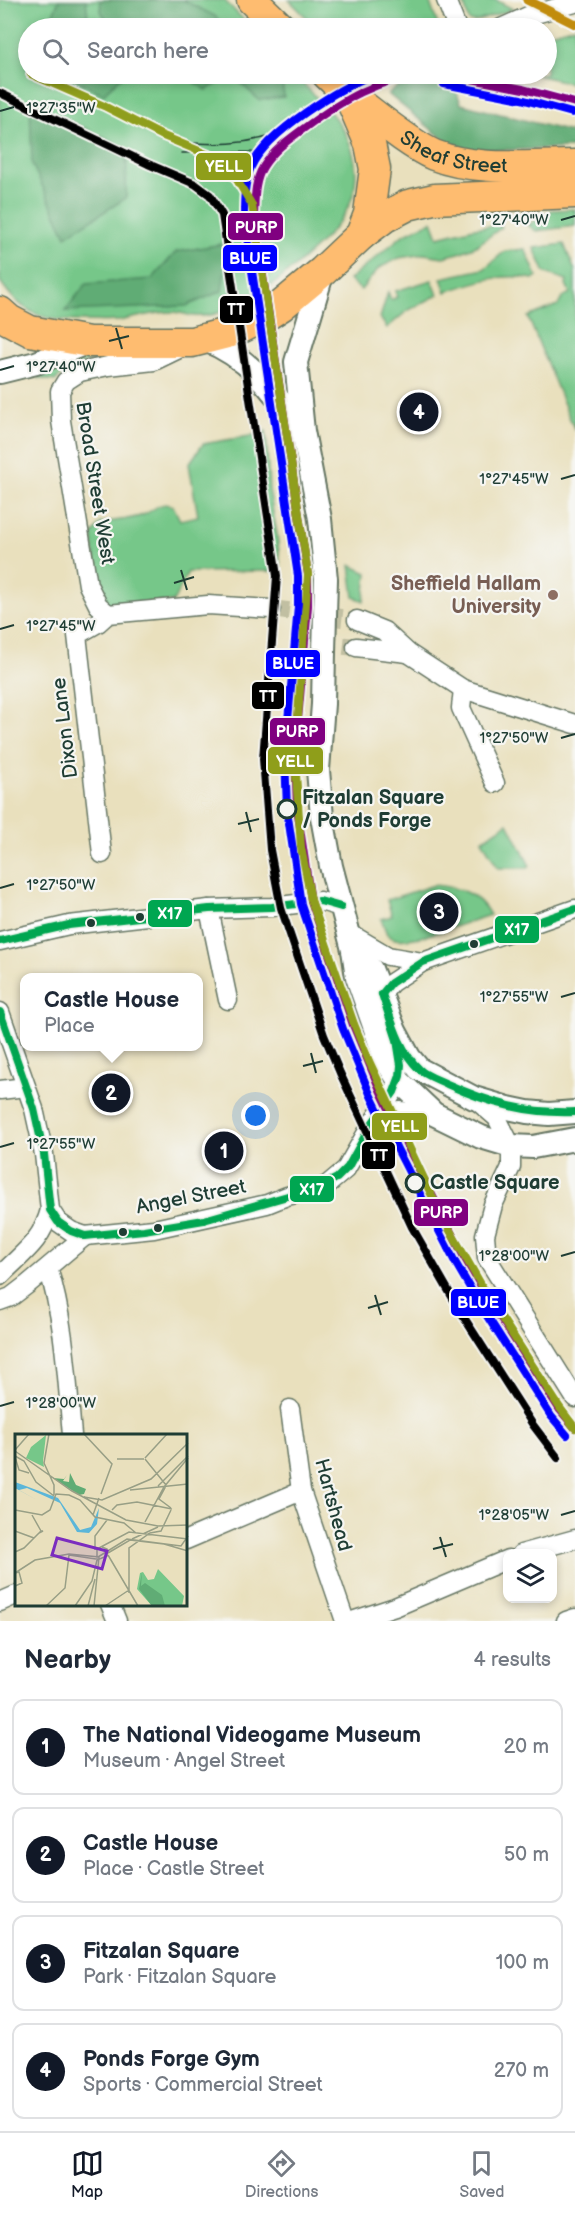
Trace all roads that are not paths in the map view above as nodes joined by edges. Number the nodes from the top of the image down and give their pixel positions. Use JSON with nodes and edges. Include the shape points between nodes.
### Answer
{"nodes":[{"id":1,"x":252,"y":0,"type":"edge"},
{"id":2,"x":446,"y":0,"type":"edge"},
{"id":3,"x":575,"y":3,"type":"edge"},
{"id":4,"x":271,"y":18,"type":"edge"},
{"id":5,"x":453,"y":18,"type":"edge"},
{"id":6,"x":524,"y":18,"type":"edge"},
{"id":7,"x":337,"y":84,"type":"edge"},
{"id":8,"x":349,"y":95,"type":"junction"},
{"id":9,"x":575,"y":165,"type":"edge"},
{"id":10,"x":575,"y":193,"type":"edge"},
{"id":11,"x":361,"y":235,"type":"junction"},
{"id":12,"x":323,"y":271,"type":"junction"},
{"id":13,"x":0,"y":312,"type":"edge"},
{"id":14,"x":198,"y":341,"type":"junction"},
{"id":15,"x":89,"y":342,"type":"junction"},
{"id":16,"x":0,"y":372,"type":"edge"},
{"id":17,"x":303,"y":431,"type":"junction"},
{"id":18,"x":271,"y":609,"type":"tunnel mouth"},
{"id":19,"x":108,"y":614,"type":"junction"},
{"id":20,"x":357,"y":620,"type":"tunnel mouth"},
{"id":21,"x":356,"y":647,"type":"tunnel mouth"},
{"id":22,"x":408,"y":653,"type":"junction"},
{"id":23,"x":463,"y":689,"type":"junction"},
{"id":24,"x":575,"y":724,"type":"edge"},
{"id":25,"x":495,"y":783,"type":"dead end"},
{"id":26,"x":102,"y":854,"type":"dead end"},
{"id":27,"x":341,"y":908,"type":"junction"},
{"id":28,"x":209,"y":909,"type":"junction"},
{"id":29,"x":573,"y":914,"type":"edge"},
{"id":30,"x":0,"y":940,"type":"edge"},
{"id":31,"x":351,"y":941,"type":"junction"},
{"id":32,"x":423,"y":962,"type":"junction"},
{"id":33,"x":382,"y":994,"type":"junction"},
{"id":34,"x":228,"y":1000,"type":"dead end"},
{"id":35,"x":0,"y":1012,"type":"edge"},
{"id":36,"x":395,"y":1031,"type":"junction"},
{"id":37,"x":399,"y":1081,"type":"junction"},
{"id":38,"x":26,"y":1088,"type":"junction"},
{"id":39,"x":0,"y":1090,"type":"edge"},
{"id":40,"x":474,"y":1098,"type":"junction"},
{"id":41,"x":575,"y":1112,"type":"edge"},
{"id":42,"x":434,"y":1114,"type":"junction"},
{"id":43,"x":376,"y":1118,"type":"junction"},
{"id":44,"x":575,"y":1139,"type":"edge"},
{"id":45,"x":511,"y":1146,"type":"junction"},
{"id":46,"x":50,"y":1210,"type":"junction"},
{"id":47,"x":85,"y":1236,"type":"junction"},
{"id":48,"x":48,"y":1268,"type":"junction"},
{"id":49,"x":5,"y":1271,"type":"edge"},
{"id":50,"x":0,"y":1301,"type":"edge"},
{"id":51,"x":575,"y":1398,"type":"edge"},
{"id":52,"x":290,"y":1409,"type":"dead end"},
{"id":53,"x":72,"y":1434,"type":"edge"},
{"id":54,"x":301,"y":1491,"type":"junction"},
{"id":55,"x":188,"y":1539,"type":"edge"},
{"id":56,"x":575,"y":1539,"type":"edge"},
{"id":57,"x":539,"y":1549,"type":"edge"},
{"id":58,"x":503,"y":1561,"type":"edge"},
{"id":59,"x":15,"y":1595,"type":"edge"},
{"id":60,"x":0,"y":1602,"type":"edge"},
{"id":61,"x":110,"y":1606,"type":"edge"},
{"id":62,"x":346,"y":1618,"type":"edge"},
{"id":63,"x":575,"y":1618,"type":"edge"},
{"id":64,"x":117,"y":1621,"type":"edge"},
{"id":65,"x":566,"y":1621,"type":"edge"}],
"edges":[{"from":1,"to":4,"type":"highway"},
{"from":2,"to":5,"type":"street"},
{"from":3,"to":6,"type":"street"},
{"from":7,"to":8,"type":"highway","name":"Sheaf Street"},
{"from":8,"to":9,"type":"highway","name":"Sheaf Street","via":[[431,154],[446,159],[480,165]]},
{"from":8,"to":11,"type":"highway","via":[[370,144],[375,168],[369,214]]},
{"from":10,"to":11,"type":"highway","name":"Sheaf Street","via":[[434,199],[408,205]]},
{"from":11,"to":12,"type":"highway","name":"Sheaf Street"},
{"from":12,"to":14,"type":"highway","name":"Sheaf Street","via":[[267,315],[235,331]]},
{"from":12,"to":17,"type":"street","via":[[296,362]]},
{"from":13,"to":15,"type":"highway","name":"Sheaf Street","via":[[30,331]]},
{"from":14,"to":15,"type":"highway","name":"Sheaf Street"},
{"from":14,"to":17,"type":"street","via":[[237,355]]},
{"from":14,"to":19,"type":"street","name":"Broad Street West","via":[[154,361],[80,372],[66,381],[60,391],[70,484],[88,585],[94,599]]},
{"from":15,"to":16,"type":"street"},
{"from":17,"to":27,"type":"street","bridge":true,"via":[[320,519],[326,579],[318,770],[328,851]]},
{"from":18,"to":19,"type":"street","via":[[208,605]]},
{"from":19,"to":26,"type":"street","name":"Dixon Lane","via":[[77,635]]},
{"from":20,"to":22,"type":"street","via":[[384,631]]},
{"from":21,"to":22,"type":"street"},
{"from":22,"to":23,"type":"street"},
{"from":23,"to":24,"type":"street"},
{"from":23,"to":25,"type":"street","via":[[461,708]]},
{"from":27,"to":28,"type":"street","via":[[320,901],[272,908]]},
{"from":27,"to":31,"type":"street"},
{"from":28,"to":30,"type":"street","via":[[69,925]]},
{"from":28,"to":34,"type":"street"},
{"from":29,"to":32,"type":"street","via":[[528,924]]},
{"from":31,"to":32,"type":"street","via":[[388,956]]},
{"from":31,"to":33,"type":"street","via":[[371,969]]},
{"from":31,"to":37,"type":"street","via":[[357,977],[376,1033]]},
{"from":32,"to":33,"type":"street","via":[[391,983]]},
{"from":33,"to":36,"type":"street"},
{"from":35,"to":38,"type":"street"},
{"from":36,"to":37,"type":"street"},
{"from":36,"to":40,"type":"street","via":[[419,1069]]},
{"from":37,"to":42,"type":"street"},
{"from":37,"to":43,"type":"street"},
{"from":38,"to":39,"type":"street"},
{"from":38,"to":46,"type":"street","via":[[40,1137]]},
{"from":40,"to":41,"type":"street","via":[[527,1112]]},
{"from":40,"to":45,"type":"street","via":[[497,1118]]},
{"from":42,"to":43,"type":"street","via":[[400,1111]]},
{"from":42,"to":45,"type":"street","via":[[481,1137]]},
{"from":43,"to":47,"type":"street","name":"Angel Street","via":[[346,1169],[314,1190],[249,1209],[154,1229]]},
{"from":44,"to":45,"type":"street","via":[[533,1147]]},
{"from":45,"to":51,"type":"street","via":[[511,1167],[484,1235],[487,1258]]},
{"from":46,"to":47,"type":"street","via":[[58,1222]]},
{"from":46,"to":49,"type":"street","via":[[39,1237]]},
{"from":47,"to":48,"type":"street"},
{"from":48,"to":49,"type":"street","via":[[28,1265]]},
{"from":48,"to":50,"type":"street"},
{"from":48,"to":53,"type":"street","via":[[57,1302]]},
{"from":52,"to":54,"type":"street","name":"Hartshead"},
{"from":54,"to":55,"type":"street"},
{"from":54,"to":62,"type":"street","name":"Hartshead"},
{"from":56,"to":57,"type":"street"},
{"from":58,"to":62,"type":"street","via":[[395,1607]]},
{"from":59,"to":60,"type":"street"},
{"from":61,"to":64,"type":"street"},
{"from":63,"to":65,"type":"street"}]}
